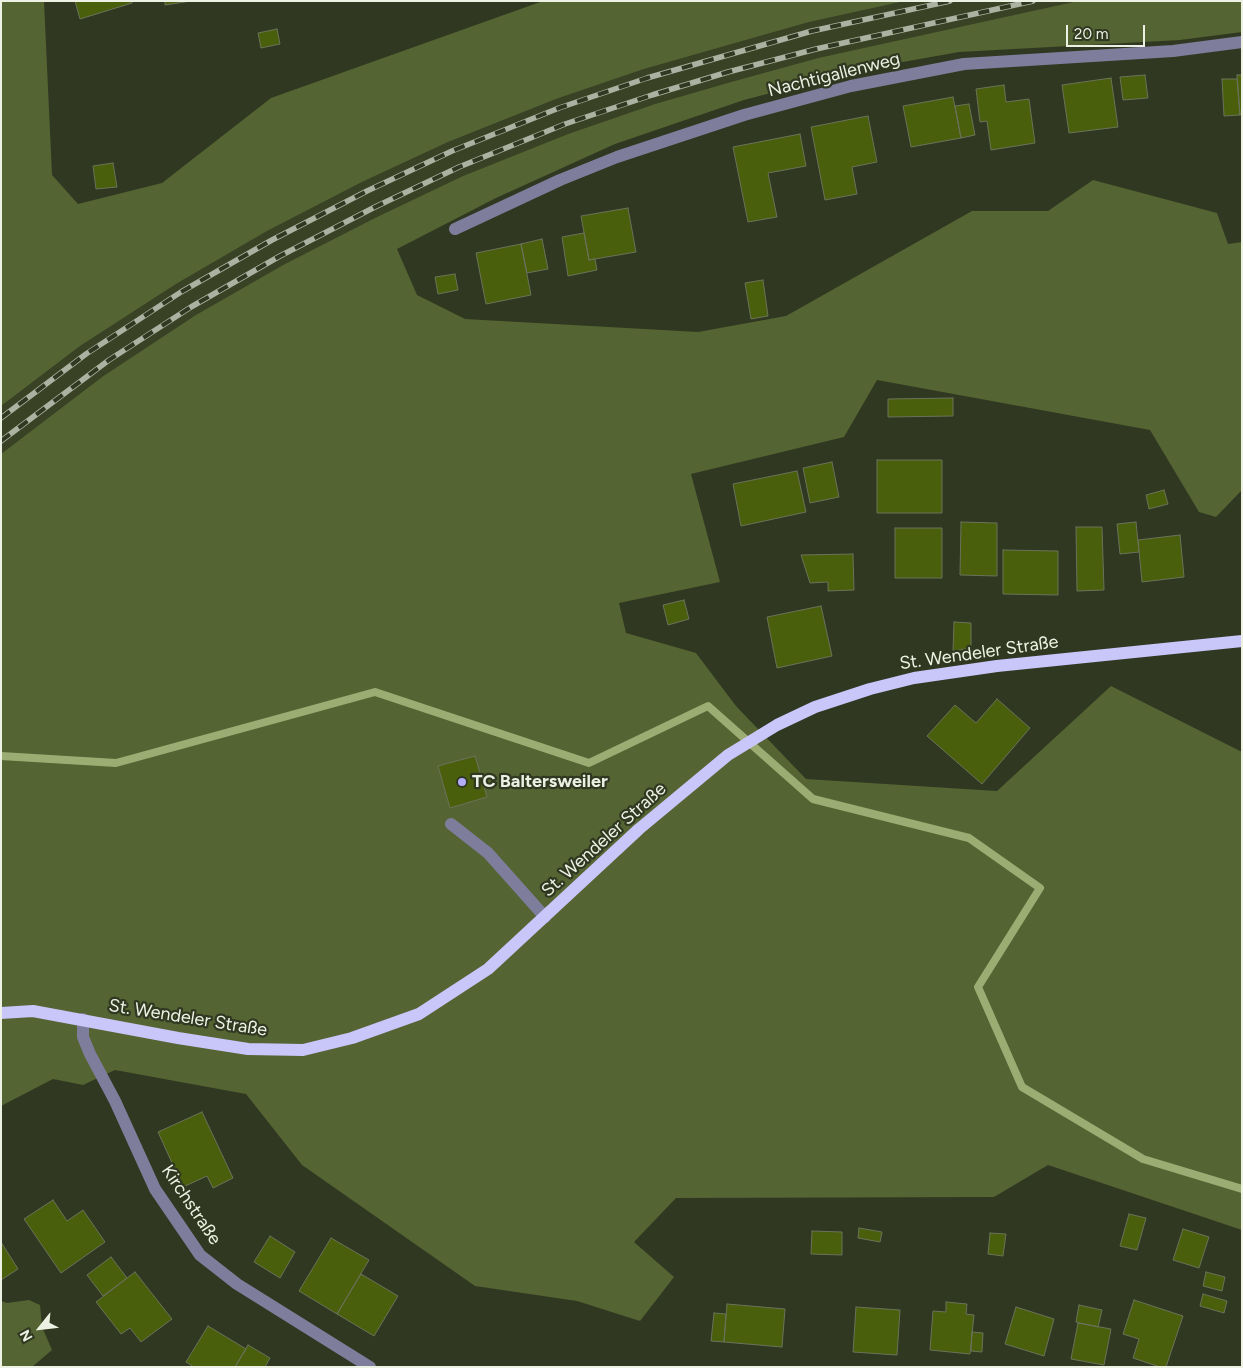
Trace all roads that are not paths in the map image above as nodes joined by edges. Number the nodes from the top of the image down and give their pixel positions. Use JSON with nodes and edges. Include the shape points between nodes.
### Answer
{"nodes":[{"id":1,"x":1242,"y":42,"type":"edge"},
{"id":2,"x":455,"y":229,"type":"dead end"},
{"id":3,"x":1242,"y":641,"type":"edge"},
{"id":4,"x":451,"y":824,"type":"dead end"},
{"id":5,"x":544,"y":916,"type":"junction"},
{"id":6,"x":1,"y":1013,"type":"edge"},
{"id":7,"x":83,"y":1019,"type":"junction"},
{"id":8,"x":370,"y":1367,"type":"edge"}],
"edges":[{"from":1,"to":2,"type":"street","name":"Nachtigallenweg","via":[[1173,52],[964,64],[851,86],[744,115],[617,157]]},
{"from":3,"to":5,"type":"main road","name":"St. Wendeler Straße","via":[[997,666],[914,678],[815,707],[777,725],[728,755],[639,829]]},
{"from":4,"to":5,"type":"street","via":[[488,853]]},
{"from":5,"to":7,"type":"main road","name":"St. Wendeler Straße","via":[[488,969],[419,1014],[352,1038],[303,1050],[248,1049]]},
{"from":6,"to":7,"type":"main road","name":"St. Wendeler Straße","via":[[33,1011]]},
{"from":7,"to":8,"type":"street","name":"Kirchstraße","via":[[83,1037],[90,1054],[155,1189],[200,1255],[237,1284]]}]}
